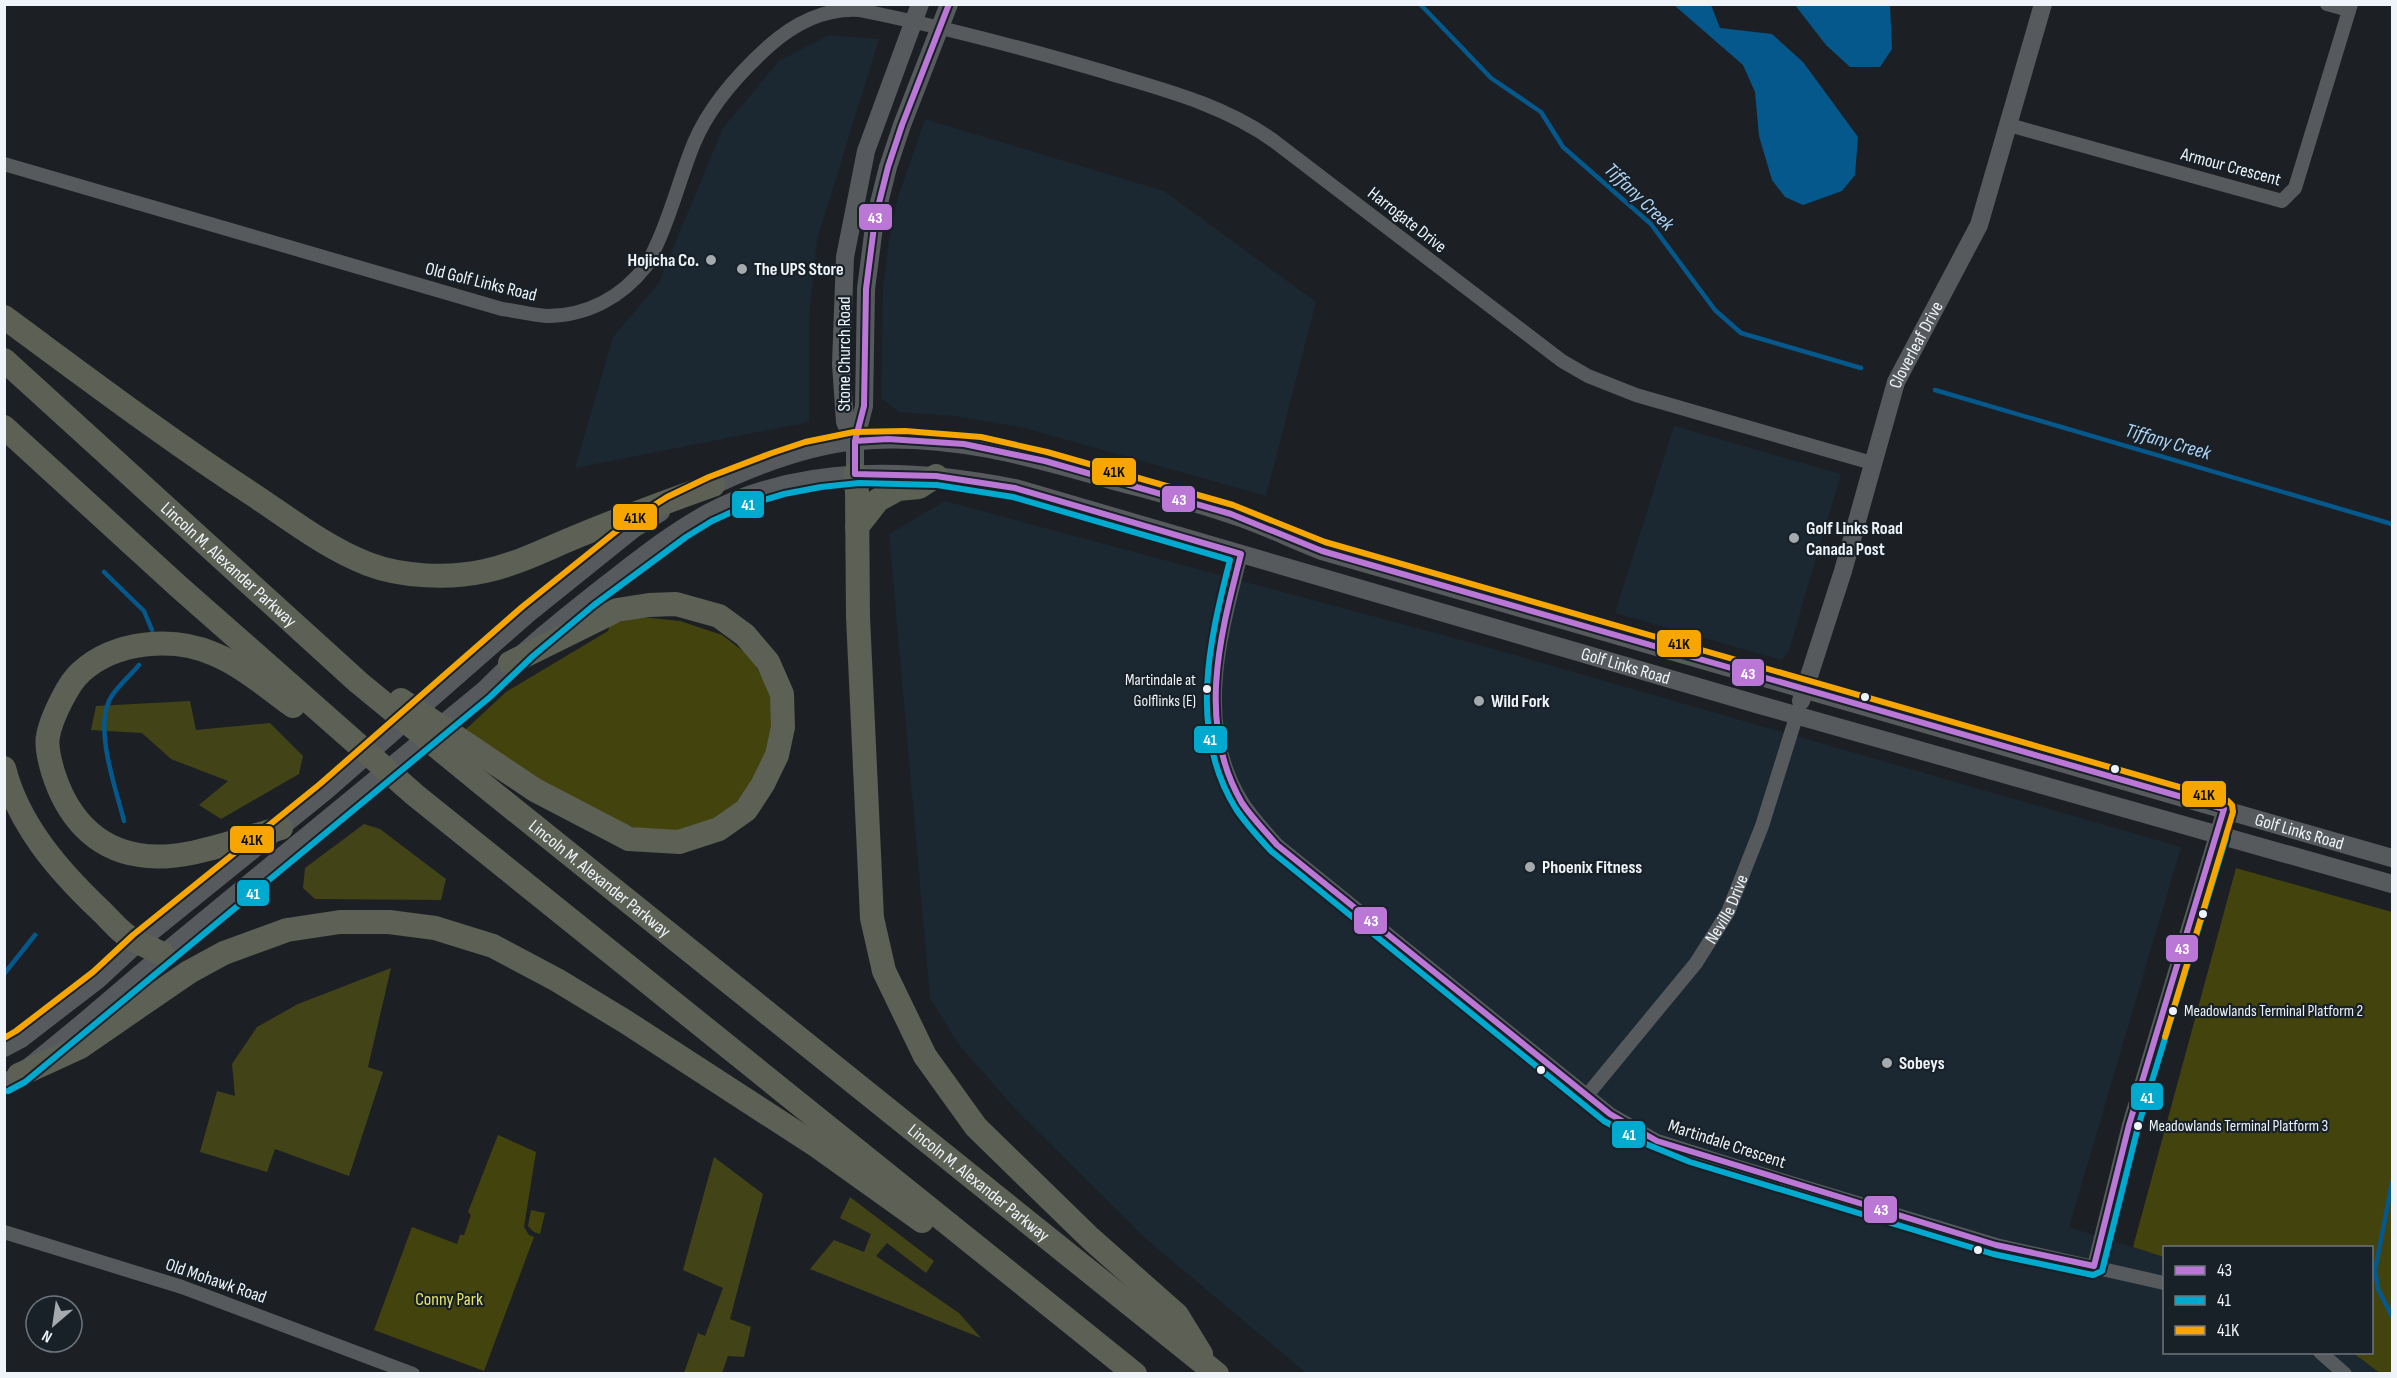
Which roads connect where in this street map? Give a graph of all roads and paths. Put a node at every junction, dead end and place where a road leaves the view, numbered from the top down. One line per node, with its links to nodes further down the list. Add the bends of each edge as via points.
1 (920, 4): 6 (main road, Stone Church Road)
2 (949, 4): 7 (main road, Stone Church Road)
3 (2043, 4): 8 (main road, Cloverleaf Drive)
4 (2327, 4): 5 (street, Armour Crescent)
5 (2350, 7): 8 (street, Armour Crescent, via 2295,188 2282,201)
6 (913, 22): 7 (street, Harrogate Drive); 9 (street, Old Golf Links Road, via 859,10 832,10 804,20 775,41 742,70 717,102 695,141 666,226 647,265 610,300 582,312 548,316 502,309); 13 (main road, Stone Church Road, via 866,151 845,257 841,364 845,422)
7 (939, 28): 13 (main road, Stone Church Road, via 888,167 875,219 864,306 864,406); 14 (street, Harrogate Drive, via 1221,109 1257,128 1583,374 1626,392)
8 (2009, 125): 14 (main road, Cloverleaf Drive, via 1979,225 1896,382)
9 (4, 165)
10 (4, 317): 17 (highway, via 195,457 312,534 369,564 408,573 483,572 529,559 627,516)
11 (4, 360): 21 (highway, Lincoln M. Alexander Parkway)
12 (4, 427): 25 (highway)
13 (855, 441): 15 (main road); 17 (main road, Golf Links Road, via 785,457); 22 (main road, Golf Links Road, via 964,444 1045,461 1231,514 1322,552)
14 (1872, 463): 22 (main road, Cloverleaf Drive)
15 (855, 474): 16 (main road, Golf Links Road); 18 (highway); 20 (main road, Golf Links Road, via 816,478 757,492 709,512 666,538)
16 (936, 476): 18 (highway, via 919,486 898,489 878,501); 19 (main road, Golf Links Road, via 1014,488)
17 (713, 485): 27 (main road, Golf Links Road, via 635,528 528,614)
18 (857, 527): 41 (highway, via 872,918 884,971 925,1056 976,1127 1090,1238 1177,1315)
19 (1241, 554): 23 (main road, Golf Links Road); 35 (street, Martindale Crescent, via 1224,622 1214,690 1214,721 1220,750 1243,804 1277,844)
20 (510, 663): 21 (highway, via 617,610 676,604 719,616 745,635 768,662 782,694 783,728 777,755 746,810 719,829 679,842 629,838 535,790 398,698); 32 (main road, Golf Links Road, via 484,690)
21 (358, 682): 41 (highway, Lincoln M. Alexander Parkway)
22 (1805, 691): 23 (main road, Neville Drive); 26 (main road, Golf Links Road)
23 (1797, 714): 28 (main road, Golf Links Road); 35 (street, Neville Drive, via 1762,826 1728,912 1696,963)
24 (4, 768): 31 (highway, via 28,824 51,859 118,928)
25 (415, 795): 27 (highway, via 388,785 309,717 214,654 185,645 158,643 101,657 79,673 47,738 57,784 70,811 89,833 109,846 139,856 169,856); 37 (highway)
26 (2224, 810): 28 (street); 29 (main road, Golf Links Road)
27 (281, 828): 31 (main road, Golf Links Road)
28 (2217, 835): 30 (main road, Golf Links Road); 38 (street, via 2129,1125)
29 (2392, 858)
30 (2392, 884)
31 (139, 942): 32 (highway); 33 (main road, Golf Links Road, via 99,979)
32 (163, 954): 34 (main road, Golf Links Road)
33 (4, 1048)
34 (12, 1079): 37 (highway, via 80,1047 189,972 224,953 287,930 340,922 389,922 435,928 493,946 557,980 728,1086 950,1242)
35 (1588, 1094): 38 (street, Martindale Crescent, via 1610,1114 1657,1141 1996,1245)
36 (4, 1232): 42 (street, Old Mohawk Road, via 182,1287)
37 (990, 1257): 43 (highway)
38 (2094, 1266): 39 (street, Martindale Crescent)
39 (2163, 1282)
40 (2321, 1354): 44 (street)
41 (1213, 1370)
42 (413, 1374)
43 (1135, 1374)
44 (2344, 1374)

